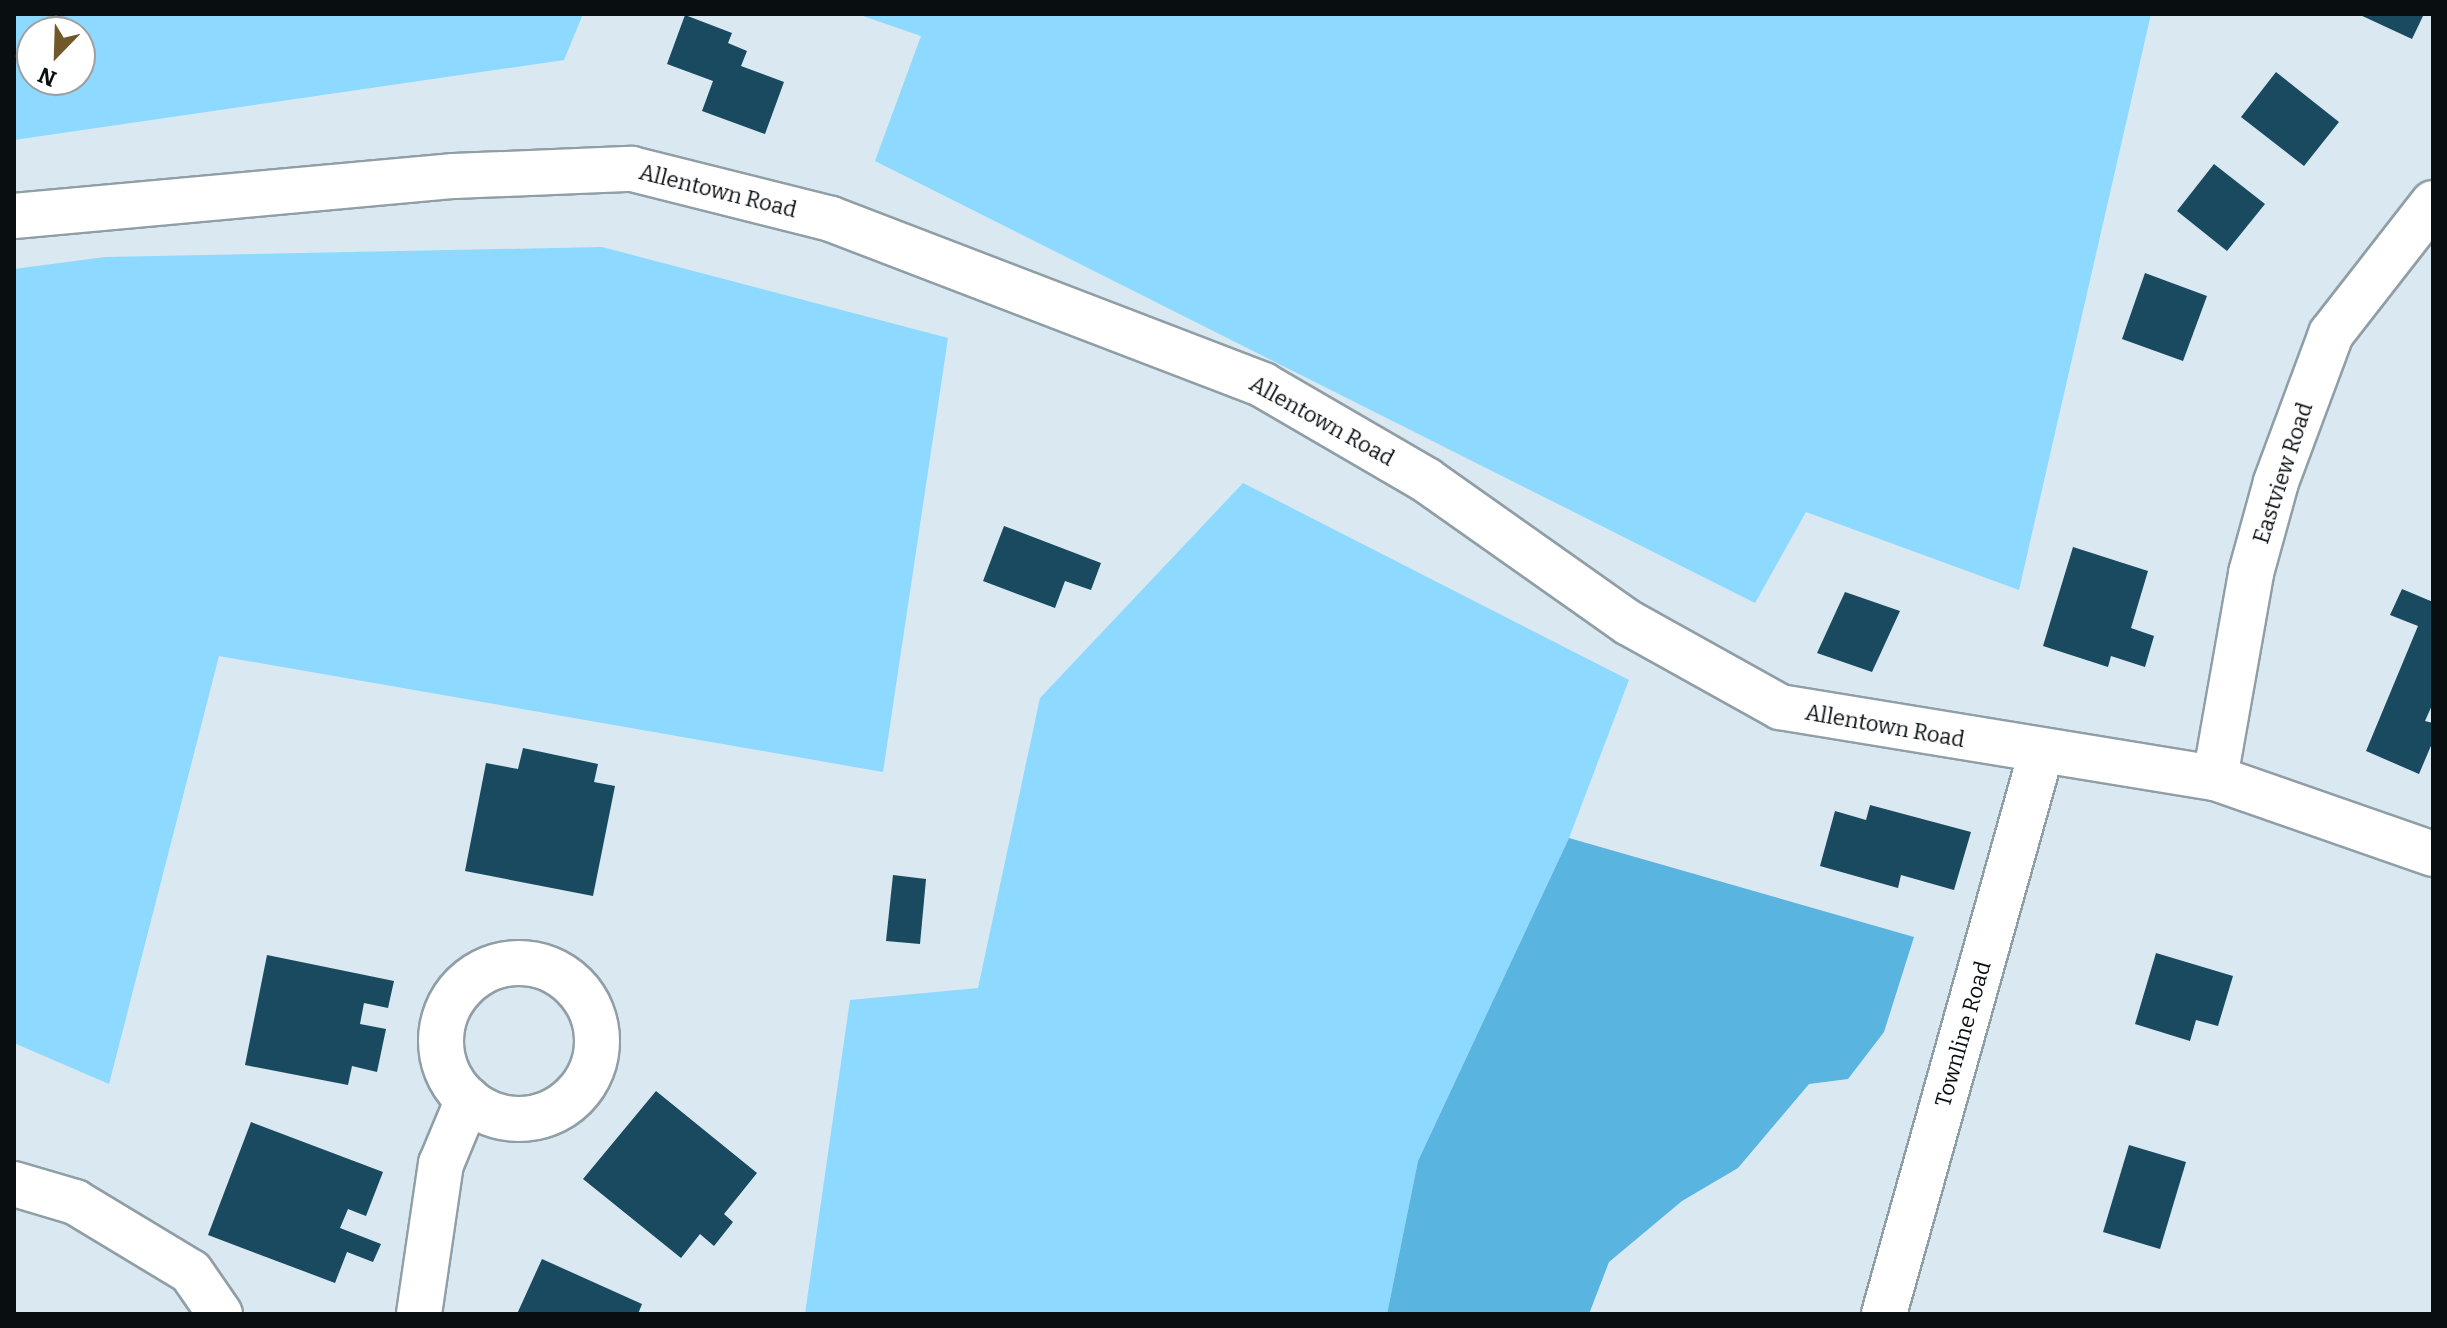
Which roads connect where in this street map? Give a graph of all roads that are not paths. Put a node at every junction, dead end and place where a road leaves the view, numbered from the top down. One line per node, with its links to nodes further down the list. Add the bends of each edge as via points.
1 (2433, 203): 4 (street, Eastview Road, via 2331,334 2251,573)
2 (14, 216): 3 (street, Allentown Road, via 454,176 632,169 831,219 1263,385 1426,480 1629,623 1780,707)
3 (2041, 753): 4 (street, Allentown Road); 10 (street, Townline Road)
4 (2215, 778): 5 (street, Allentown Road)
5 (2433, 854)
6 (468, 1099): 9 (street, via 441,1164)
7 (14, 1184): 8 (street, via 75,1202 191,1272)
8 (220, 1314)
9 (419, 1314)
10 (1884, 1314)

